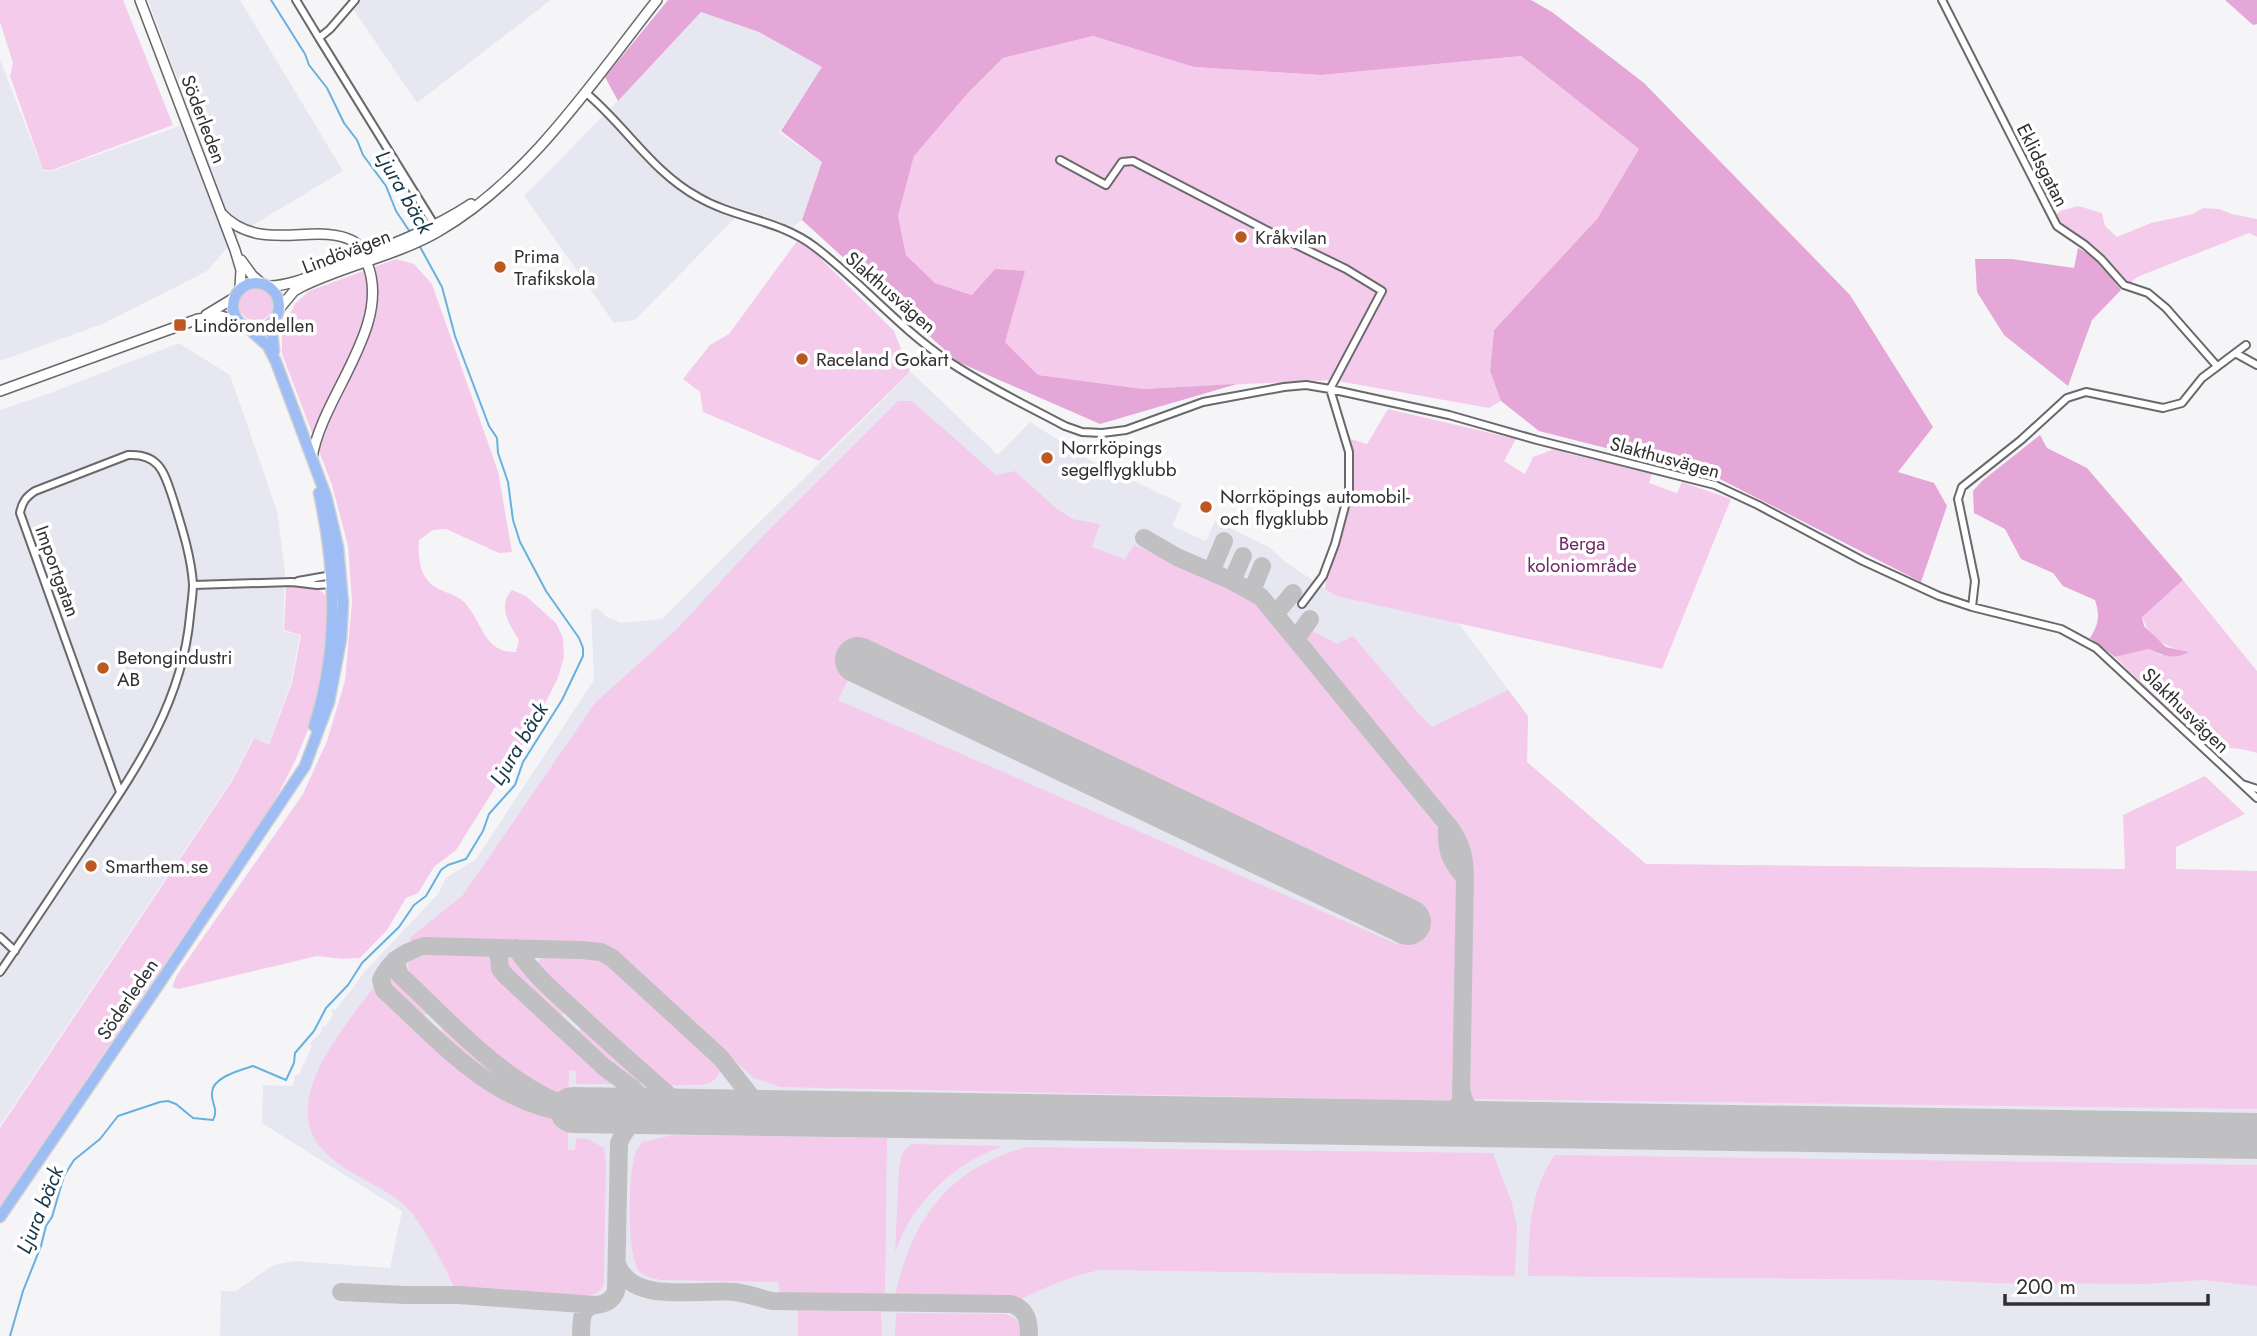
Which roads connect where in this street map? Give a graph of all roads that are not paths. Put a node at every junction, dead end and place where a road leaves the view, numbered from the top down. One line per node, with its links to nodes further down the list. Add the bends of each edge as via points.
1 (140, 0): 10 (main road, Söderleden)
2 (296, 0): 6 (street)
3 (355, 0): 6 (street)
4 (657, 0): 7 (main road, Lindövägen)
5 (1942, 0): 25 (street, Eklidsgatan, via 2057,226 2093,252 2124,285 2148,293 2166,308)
6 (319, 38): 11 (street)
7 (585, 92): 9 (main road, Lindövägen, via 546,140); 26 (street, Slakthusvägen, via 679,186 718,207 797,234 948,361 1065,426 1082,432 1126,430 1203,402 1284,387)
8 (1060, 160): 26 (street, via 1106,185 1122,162 1133,161 1382,291)
9 (499, 185): 11 (main road, Lindövägen); 12 (main road, Lindövägen, via 480,204)
10 (221, 213): 13 (main road, Söderleden); 14 (main road, via 240,228 259,233 351,240)
11 (433, 225): 12 (main road, Lindövägen)
12 (415, 239): 14 (main road, Lindövägen)
13 (235, 250): 15 (main road, Söderleden, via 247,270); 16 (main road, Söderleden, via 241,270)
14 (365, 258): 15 (main road, Lindövägen, via 288,284); 17 (main road, Lindövägen, via 294,291); 29 (main road, via 373,282 371,308)
15 (265, 284): 16 (main road, via 250,283); 17 (main road, via 278,296)
16 (237, 293): 18 (main road); 19 (main road, via 234,314)
17 (278, 313): 20 (main road, via 264,328); 23 (main road, Söderleden, via 272,339)
18 (198, 319): 19 (main road, via 221,316); 27 (main road)
19 (238, 321): 20 (main road)
20 (248, 328): 23 (main road, Söderleden, via 268,346)
21 (2246, 345): 22 (street)
22 (2237, 354): 24 (street); 25 (street)
23 (276, 362): 28 (main road, Söderleden)
24 (2257, 365)
25 (2217, 366): 33 (street, via 2182,403 2163,408 2086,393 2067,398 1962,487 1958,499 1975,581)
26 (1330, 389): 32 (street, via 1349,452 1349,491 1323,576); 33 (street, Slakthusvägen, via 1449,415 1715,485 1863,561)
27 (0, 391)
28 (306, 443): 29 (main road, Söderleden); 30 (main road, Söderleden)
29 (312, 458): 30 (main road, Söderleden, via 333,522)
30 (335, 580): 31 (street); 41 (main road, Söderleden, via 341,639 330,702 305,766)
31 (193, 584): 36 (street, Importgatan, via 188,636 168,707); 36 (street, Importgatan, via 188,548 166,478 151,458 128,455 35,491 22,505 22,520)
32 (1303, 604)
33 (1972, 607): 34 (street, Slakthusvägen, via 2061,629 2096,648)
34 (2242, 784): 35 (street); 37 (street, Slakthusvägen)
35 (2257, 789)
36 (120, 792): 39 (street, Importgatan)
37 (2257, 798)
38 (0, 937): 39 (street)
39 (15, 951): 40 (street, Importgatan)
40 (0, 972)
41 (0, 1217)

